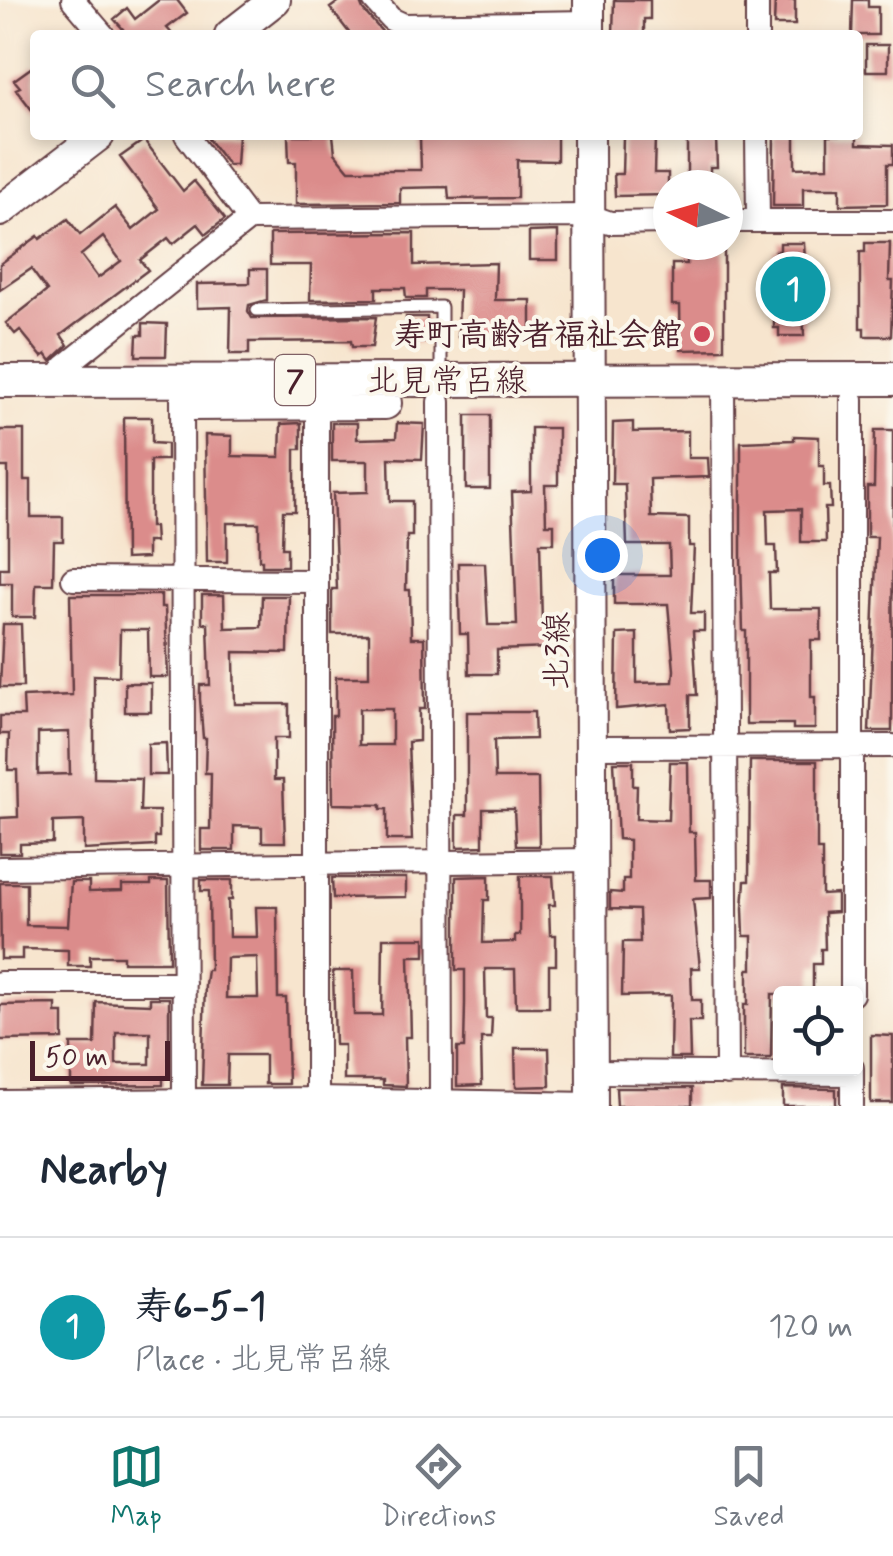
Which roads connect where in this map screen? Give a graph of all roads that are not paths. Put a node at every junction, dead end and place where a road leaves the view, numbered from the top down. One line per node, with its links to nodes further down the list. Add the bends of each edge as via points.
1 (72, 0): 6 (street)
2 (275, 0): 7 (street)
3 (374, 0): 5 (street, via 404,25)
4 (757, 0): 8 (street)
5 (589, 19)
6 (99, 30)
7 (236, 30)
8 (757, 30)
9 (92, 140): 13 (street)
10 (190, 140): 15 (street)
11 (590, 140): 14 (street, 北3線)
12 (757, 140): 17 (street)
13 (0, 210)
14 (590, 216): 15 (street); 19 (street); 24 (street, 北3線)
15 (249, 219): 23 (street, via 64,367)
16 (743, 221): 17 (street)
17 (758, 221): 18 (street)
18 (893, 221)
19 (653, 222)
20 (257, 310): 26 (lane, via 441,306)
21 (893, 379): 25 (main road, 北見常呂線 / 7)
22 (0, 381): 23 (main road, 北見常呂線 / 7)
23 (62, 382): 28 (main road, 北見常呂線 / 7)
24 (590, 389): 25 (main road, 北見常呂線 / 7); 26 (main road, 北見常呂線 / 7); 37 (street, 北3線)
25 (722, 389): 29 (main road, 北見常呂線 / 7); 38 (street)
26 (440, 391): 27 (main road, 北見常呂線 / 7); 39 (street)
27 (316, 392): 28 (main road, 北見常呂線 / 7); 34 (street)
28 (182, 393): 31 (main road, 北見常呂線 / 7); 33 (street)
29 (852, 400): 30 (main road, 北見常呂線 / 7); 35 (street)
30 (893, 400)
31 (0, 403)
32 (73, 579): 33 (street)
33 (185, 580): 34 (street); 42 (street)
34 (316, 581): 41 (street)
35 (851, 746): 36 (street); 38 (street); 46 (street)
36 (893, 746)
37 (592, 747): 38 (street); 40 (street, 北3線)
38 (725, 747): 49 (street)
39 (442, 860): 40 (street); 41 (street); 53 (street)
40 (592, 860): 47 (street, 北3線)
41 (316, 864): 42 (street); 51 (street)
42 (185, 866): 43 (street); 45 (street)
43 (0, 868)
44 (0, 982): 45 (street)
45 (184, 983): 52 (street)
46 (852, 986)
47 (592, 1072): 49 (street); 55 (street, 北3線)
48 (773, 1073): 49 (street)
49 (727, 1074)
50 (852, 1076): 56 (street)
51 (317, 1099): 52 (street); 53 (street)
52 (184, 1100): 54 (street)
53 (441, 1101): 55 (street)
54 (0, 1102)
55 (592, 1105)
56 (852, 1106)

